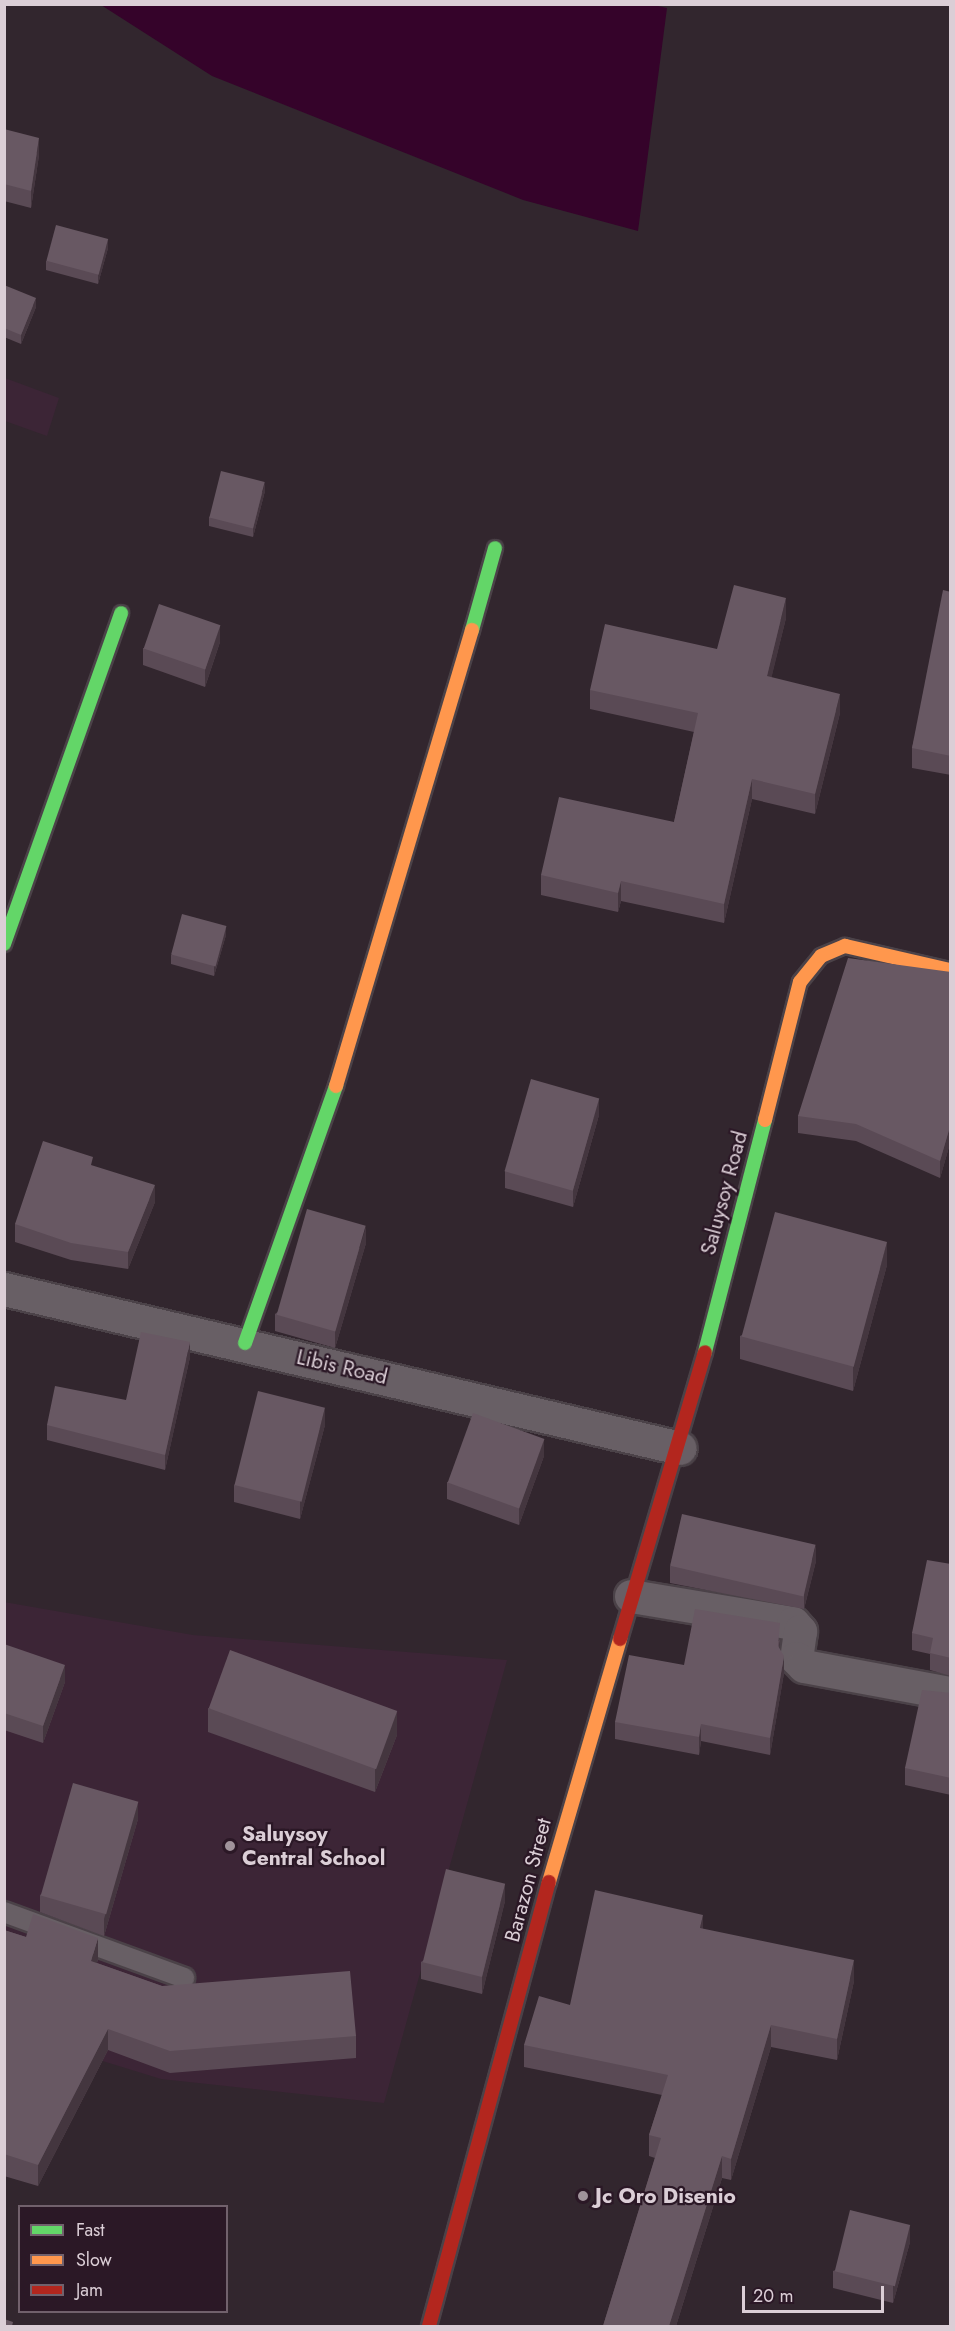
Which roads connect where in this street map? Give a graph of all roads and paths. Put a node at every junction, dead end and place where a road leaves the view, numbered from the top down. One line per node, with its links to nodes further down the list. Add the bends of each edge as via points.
1 (495, 548): 6 (street, via 362,1012)
2 (121, 613): 3 (street)
3 (4, 944)
4 (951, 970): 7 (street, Saluysoy Road, via 845,946 821,956 800,982)
5 (4, 1288): 6 (street, Libis Road)
6 (244, 1343): 7 (street, Libis Road)
7 (680, 1448): 8 (street, Barazon Street)
8 (631, 1596): 9 (street, via 793,1623 800,1631 796,1658 804,1666); 12 (street, Barazon Street)
9 (951, 1693)
10 (4, 1912): 11 (lane)
11 (184, 1978)
12 (429, 2326)

